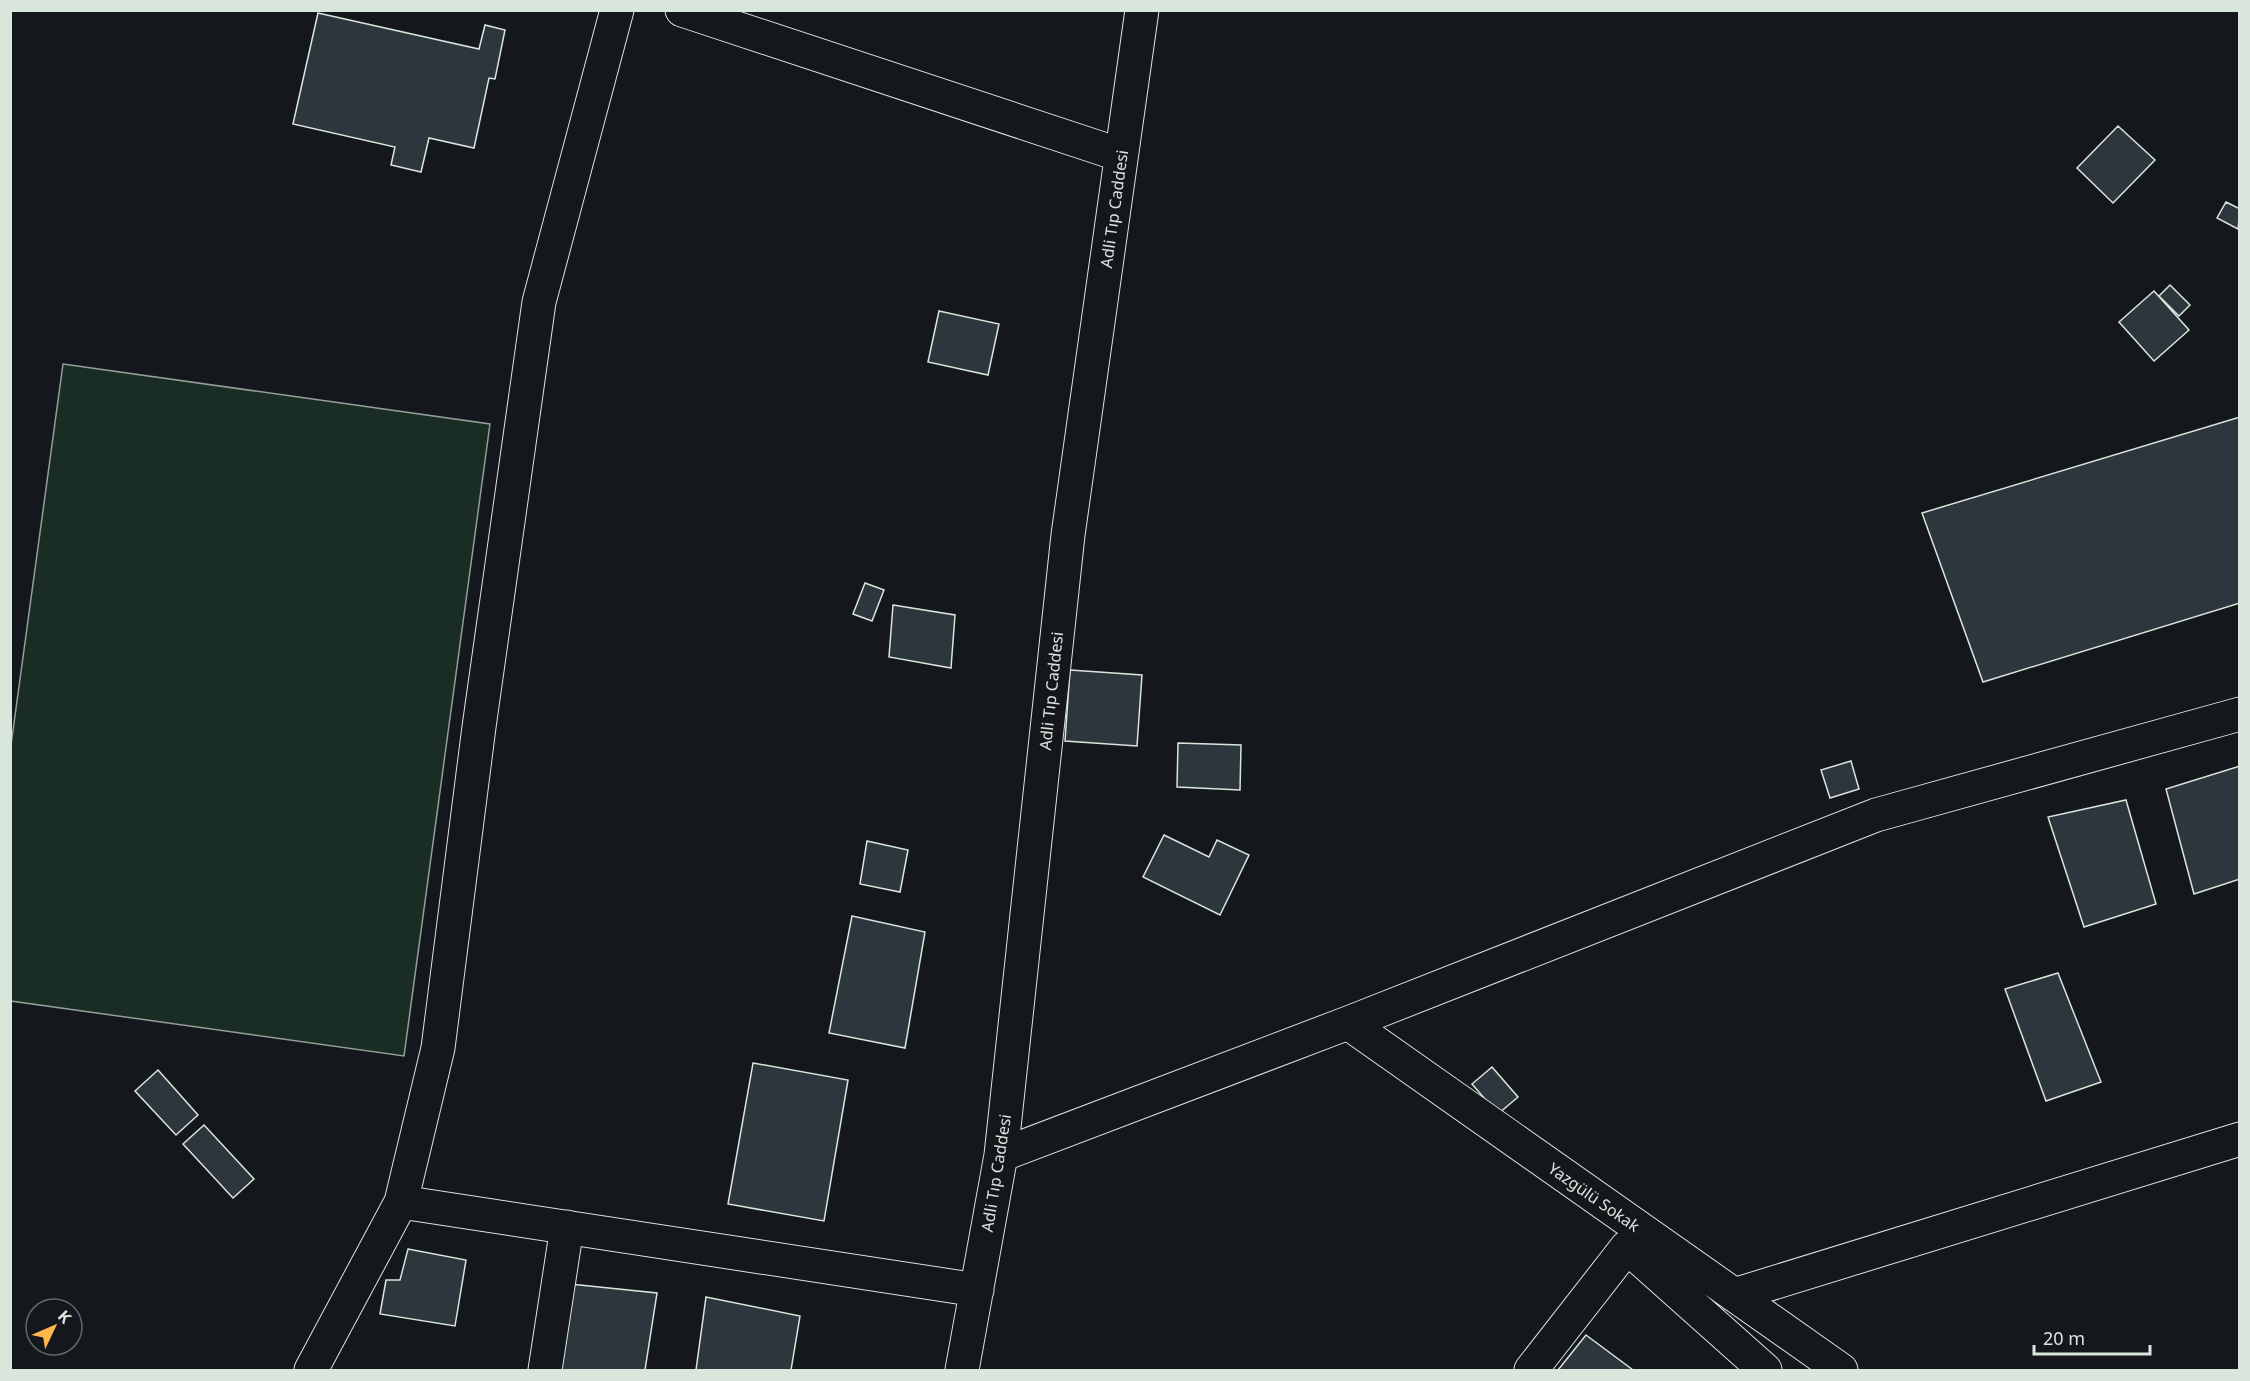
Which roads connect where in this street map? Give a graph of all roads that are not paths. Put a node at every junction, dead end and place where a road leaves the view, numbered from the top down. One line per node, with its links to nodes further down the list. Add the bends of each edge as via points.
1 (617, 10): 9 (street, via 539,302 438,1048)
2 (682, 10): 4 (street)
3 (1142, 10): 4 (street, Adli Tıp Caddesi)
4 (1121, 154): 8 (street, Adli Tıp Caddesi, via 1068,535)
5 (2240, 714): 6 (street, via 1876,815)
6 (1348, 1023): 8 (street); 12 (street, Yazgülü Sokak)
7 (2240, 1139): 12 (street)
8 (1001, 1155): 11 (street, Adli Tıp Caddesi)
9 (401, 1202): 10 (street); 13 (street)
10 (567, 1227): 11 (street); 14 (street)
11 (976, 1290): 15 (street, Adli Tıp Caddesi)
12 (1734, 1295): 18 (street, Yazgülü Sokak)
13 (311, 1371)
14 (545, 1371)
15 (962, 1371)
16 (1531, 1371): 17 (street, via 1627,1247)
17 (1765, 1371)
18 (1841, 1371)

